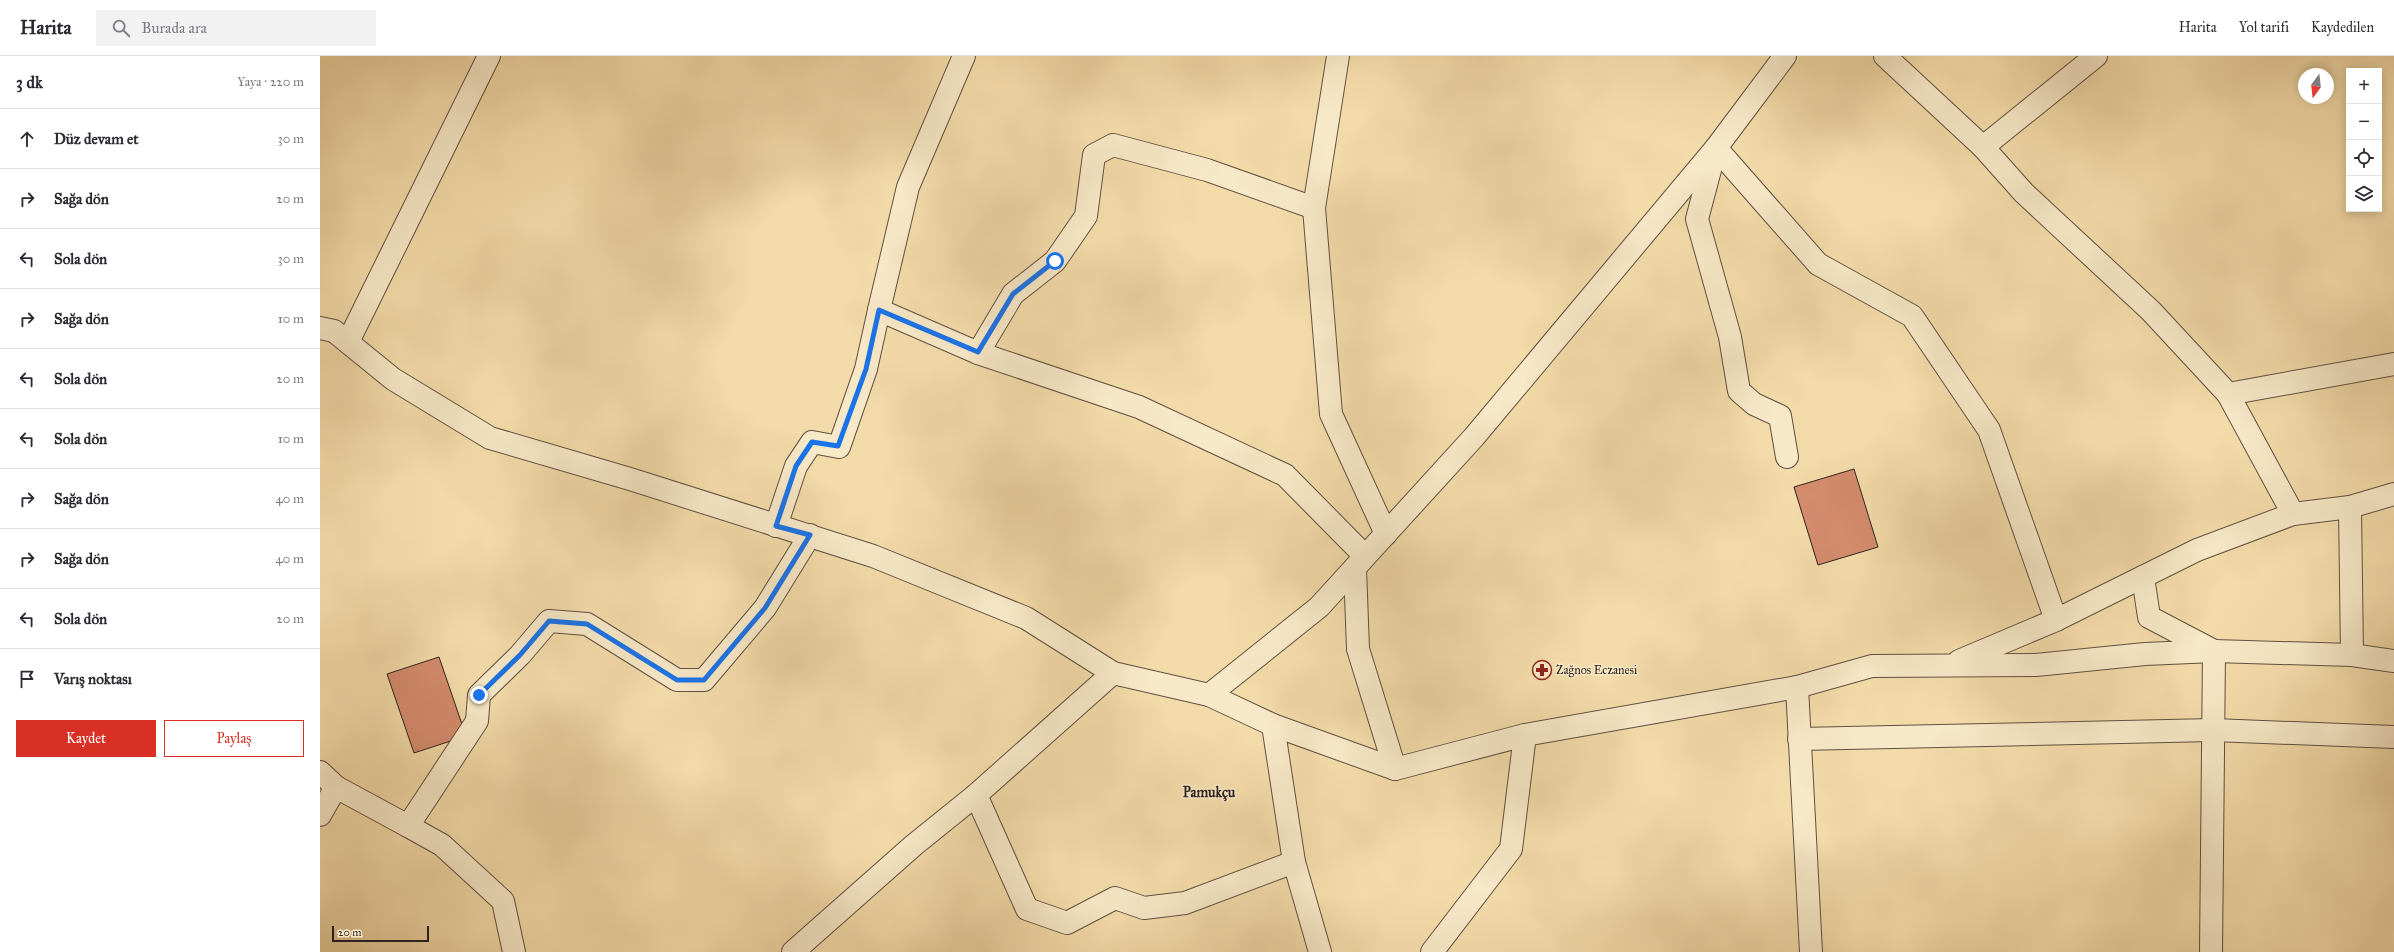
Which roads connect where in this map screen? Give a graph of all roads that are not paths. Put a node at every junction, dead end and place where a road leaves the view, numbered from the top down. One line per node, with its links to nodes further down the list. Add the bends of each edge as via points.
1 (489, 56): 12 (street)
2 (964, 56): 10 (street, via 908,187)
3 (1338, 56): 9 (street)
4 (1785, 56): 7 (street)
5 (1885, 56): 8 (street)
6 (2096, 56): 8 (street)
7 (1716, 148): 16 (street, via 1697,219 1730,337 1739,391 1754,404 1780,416); 21 (street, via 1474,437); 25 (street, via 1818,264 1912,316 1989,430)
8 (1983, 148): 15 (street, via 2024,193 2150,311)
9 (1314, 208): 13 (street, via 1207,170 1113,145 1094,155 1086,216 1055,261 1013,294); 21 (street, via 1331,414)
10 (879, 310): 13 (street); 20 (street, via 866,369 838,446 812,442 796,466)
11 (320, 328): 12 (street, via 334,331)
12 (348, 342): 20 (street, via 393,378 490,438)
13 (978, 352): 23 (street, via 1140,407 1285,475)
14 (2394, 364): 15 (street)
15 (2228, 394): 19 (street)
16 (1787, 456)
17 (2394, 494): 18 (street)
18 (2350, 506): 19 (street); 27 (street)
19 (2293, 514): 24 (street, via 2197,550)
20 (776, 526): 22 (street)
21 (1386, 534): 23 (street)
22 (810, 535): 30 (street, via 873,556 1026,618); 43 (street, via 765,608 704,680 677,680 587,624 549,621 520,655 479,695 477,721)
23 (1360, 562): 32 (street, via 1319,606); 38 (street, via 1358,649)
24 (2143, 577): 25 (street); 26 (street, via 2149,617)
25 (2056, 620): 29 (street)
26 (2214, 651): 27 (street); 29 (street, via 2145,654 2036,665); 34 (street)
27 (2352, 655): 28 (street)
28 (2394, 661)
29 (1950, 665): 31 (street, via 1872,666)
30 (1113, 673): 32 (street); 41 (street)
31 (1797, 686): 35 (street); 37 (street)
32 (1209, 695): 33 (street)
33 (1273, 725): 38 (street); 44 (street)
34 (2213, 730): 36 (street); 37 (street); 50 (street)
35 (1525, 735): 38 (street); 48 (street, via 1511,849)
36 (2394, 737)
37 (1799, 739): 49 (street)
38 (1395, 769)
39 (320, 772): 40 (street)
40 (336, 787): 42 (street); 43 (street)
41 (976, 795): 44 (street, via 1027,909 1066,923 1115,898 1144,908 1185,903); 46 (street, via 914,845)
42 (320, 815)
43 (408, 826): 45 (street, via 442,845 503,901)
44 (1294, 862): 47 (street)
45 (514, 952)
46 (793, 952)
47 (1320, 952)
48 (1432, 952)
49 (1811, 952)
50 (2211, 952)

